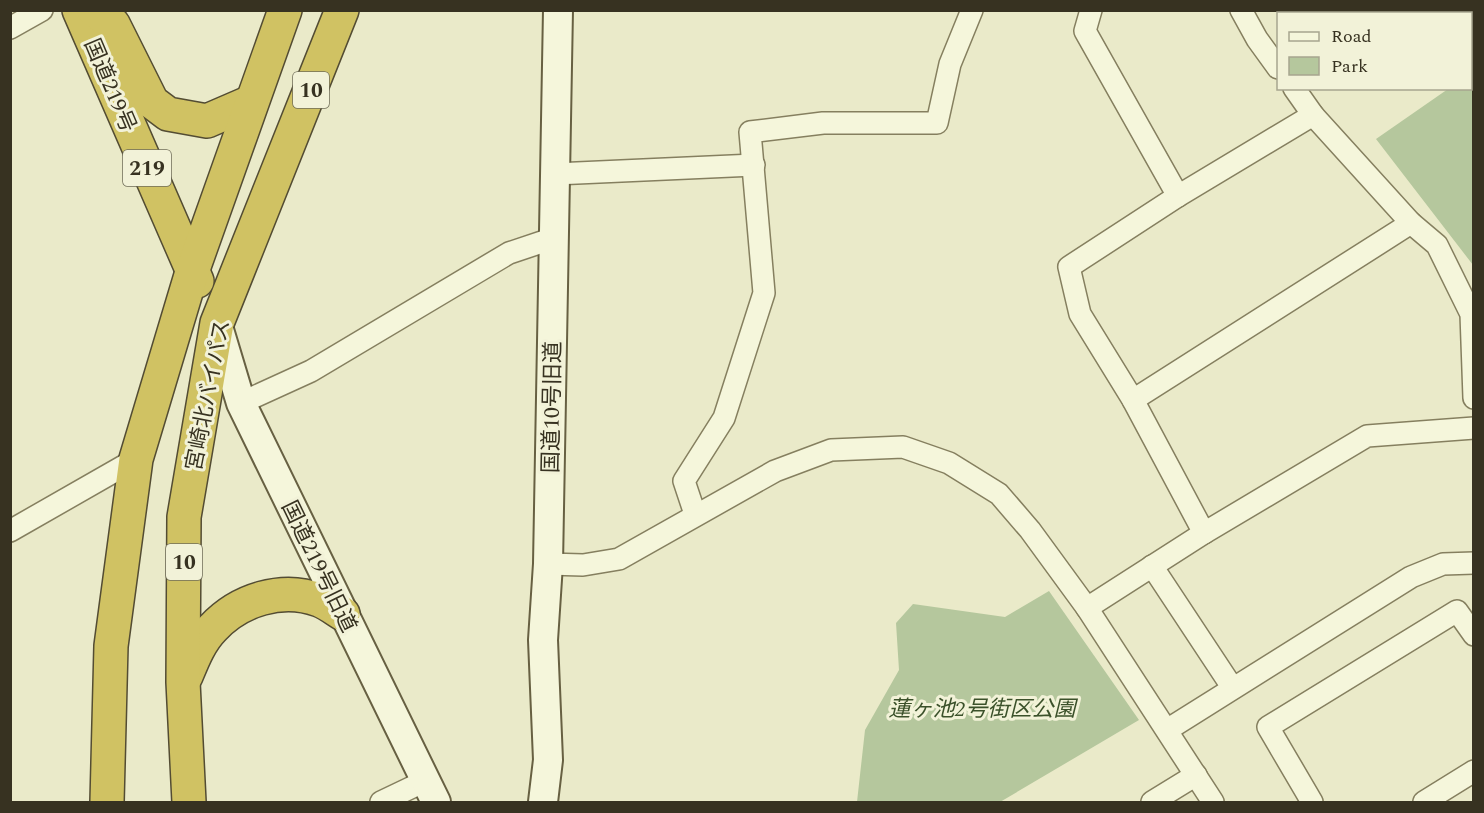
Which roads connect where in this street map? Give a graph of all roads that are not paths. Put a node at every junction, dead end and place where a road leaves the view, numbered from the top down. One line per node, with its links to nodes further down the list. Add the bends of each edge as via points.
1 (42, 10): 10 (street)
2 (78, 10): 21 (highway, 国道219号 / 219)
3 (94, 10): 13 (highway, via 113,24 152,102 168,114 207,121)
4 (285, 10): 13 (highway, 宮崎北バイパス / 10)
5 (342, 10): 16 (highway, 宮崎北バイパス / 10)
6 (558, 10): 17 (street, 国道10号旧道)
7 (972, 10): 15 (street, via 950,64 937,123 823,123 750,132)
8 (1091, 10): 18 (street, via 1085,31)
9 (1241, 10): 11 (street)
10 (10, 28)
11 (1277, 67)
12 (1294, 90): 14 (street)
13 (251, 102): 21 (highway, 宮崎北バイパス / 10)
14 (1313, 115): 18 (street); 19 (street)
15 (754, 165): 17 (street); 29 (street, via 764,293 724,418 684,482)
16 (280, 170): 21 (highway, via 251,199 231,229); 22 (highway, 宮崎北バイパス / 10)
17 (555, 174): 20 (street, 国道10号旧道)
18 (1178, 196): 24 (street, via 1069,267 1080,314)
19 (1411, 223): 23 (street, via 1437,245 1471,314); 24 (street)
20 (554, 238): 25 (street, via 509,253 311,371); 33 (street, 国道10号旧道)
21 (192, 272): 22 (highway, 国道219号 / 219); 26 (highway, 宮崎北バイパス / 10)
22 (217, 324): 25 (street, 国道219号旧道); 26 (highway, via 173,371); 38 (highway, 宮崎北バイパス / 10, via 184,517)
23 (1473, 398)
24 (1133, 400): 31 (street)
25 (241, 403): 36 (street, 国道219号旧道)
26 (152, 407): 28 (highway, 宮崎北バイパス / 10)
27 (1473, 428): 31 (street, via 1367,436)
28 (136, 459): 30 (street); 44 (highway, 宮崎北バイパス / 10, via 111,646)
29 (695, 514): 33 (street, via 619,559 583,565); 35 (street, via 775,471 831,450 903,447 949,463 999,494)
30 (10, 531)
31 (1204, 533): 34 (street)
32 (1473, 563): 39 (street, via 1443,564 1411,577)
33 (548, 564): 47 (street, 国道10号旧道, via 543,640 548,760)
34 (1152, 566): 35 (street); 39 (street)
35 (1088, 608): 40 (street)
36 (343, 614): 38 (highway, via 318,600 289,595 261,598 234,609 211,628); 43 (street, 国道219号旧道)
37 (1473, 635): 50 (street, via 1457,611 1268,727)
38 (183, 682): 45 (highway, 宮崎北バイパス / 10)
39 (1233, 687): 40 (street)
40 (1167, 730): 42 (street)
41 (1473, 771): 51 (street)
42 (1196, 775): 48 (street); 49 (street)
43 (430, 792): 46 (street)
44 (106, 802)
45 (189, 802)
46 (381, 802)
47 (543, 802)
48 (1152, 802)
49 (1213, 802)
50 (1312, 802)
51 (1424, 802)

